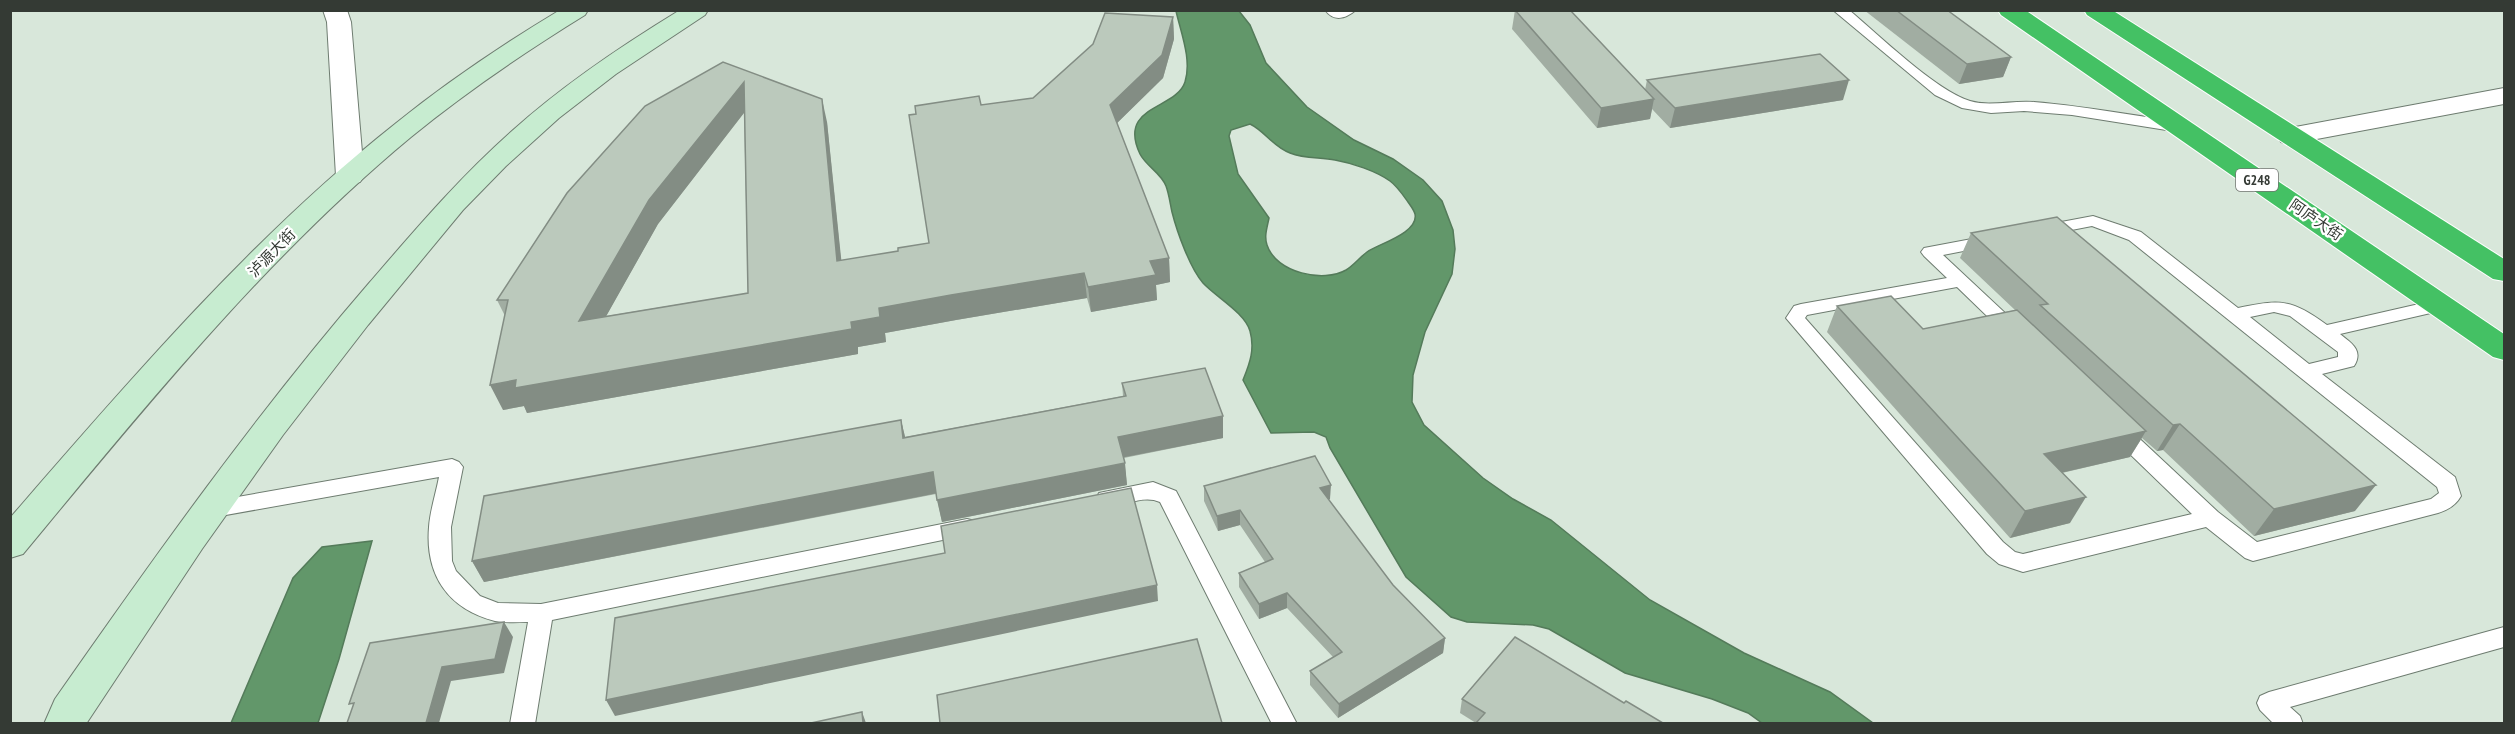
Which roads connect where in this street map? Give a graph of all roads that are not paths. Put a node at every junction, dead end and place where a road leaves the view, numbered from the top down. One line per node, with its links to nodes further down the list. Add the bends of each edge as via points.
1 (335, 10): 12 (street)
2 (577, 10): 12 (main road, 泸源大街, via 451,94)
3 (697, 10): 21 (main road, via 597,76 511,146 471,185 347,329)
4 (1332, 10): 5 (lane, via 1336,15)
5 (1349, 10)
6 (1840, 10): 10 (lane, via 1940,92 1967,105 2047,107)
7 (2009, 10): 10 (highway, 阿庐大街 / G248)
8 (2095, 10): 11 (highway)
9 (2505, 96): 11 (street)
10 (2179, 127): 15 (highway, 阿庐大街 / G248)
11 (2290, 136): 13 (highway)
12 (350, 176): 24 (main road, 泸源大街, via 152,381)
13 (2505, 272)
14 (1961, 281): 16 (lane, via 1930,252 2093,221 2135,236); 22 (lane); 22 (lane, via 1801,310 1795,318 2007,558 2023,563)
15 (2441, 305): 17 (lane); 18 (highway, 阿庐大街 / G248)
16 (2234, 315): 17 (lane, via 2274,306 2297,312); 19 (lane)
17 (2323, 332): 19 (lane, via 2348,350 2346,361)
18 (2505, 349)
19 (2305, 371): 22 (lane, via 2447,483 2450,496 2438,505 2253,552)
20 (1083, 504): 29 (lane, via 1153,490 1168,497)
21 (209, 510): 25 (lane, via 452,467 440,527 441,561 447,576 472,603 497,612); 27 (main road)
22 (2210, 518)
23 (988, 523): 25 (lane)
24 (10, 544)
25 (541, 613): 28 (lane)
26 (2505, 637): 30 (lane, via 2269,703)
27 (65, 723)
28 (522, 723)
29 (1285, 723)
30 (2290, 723)

